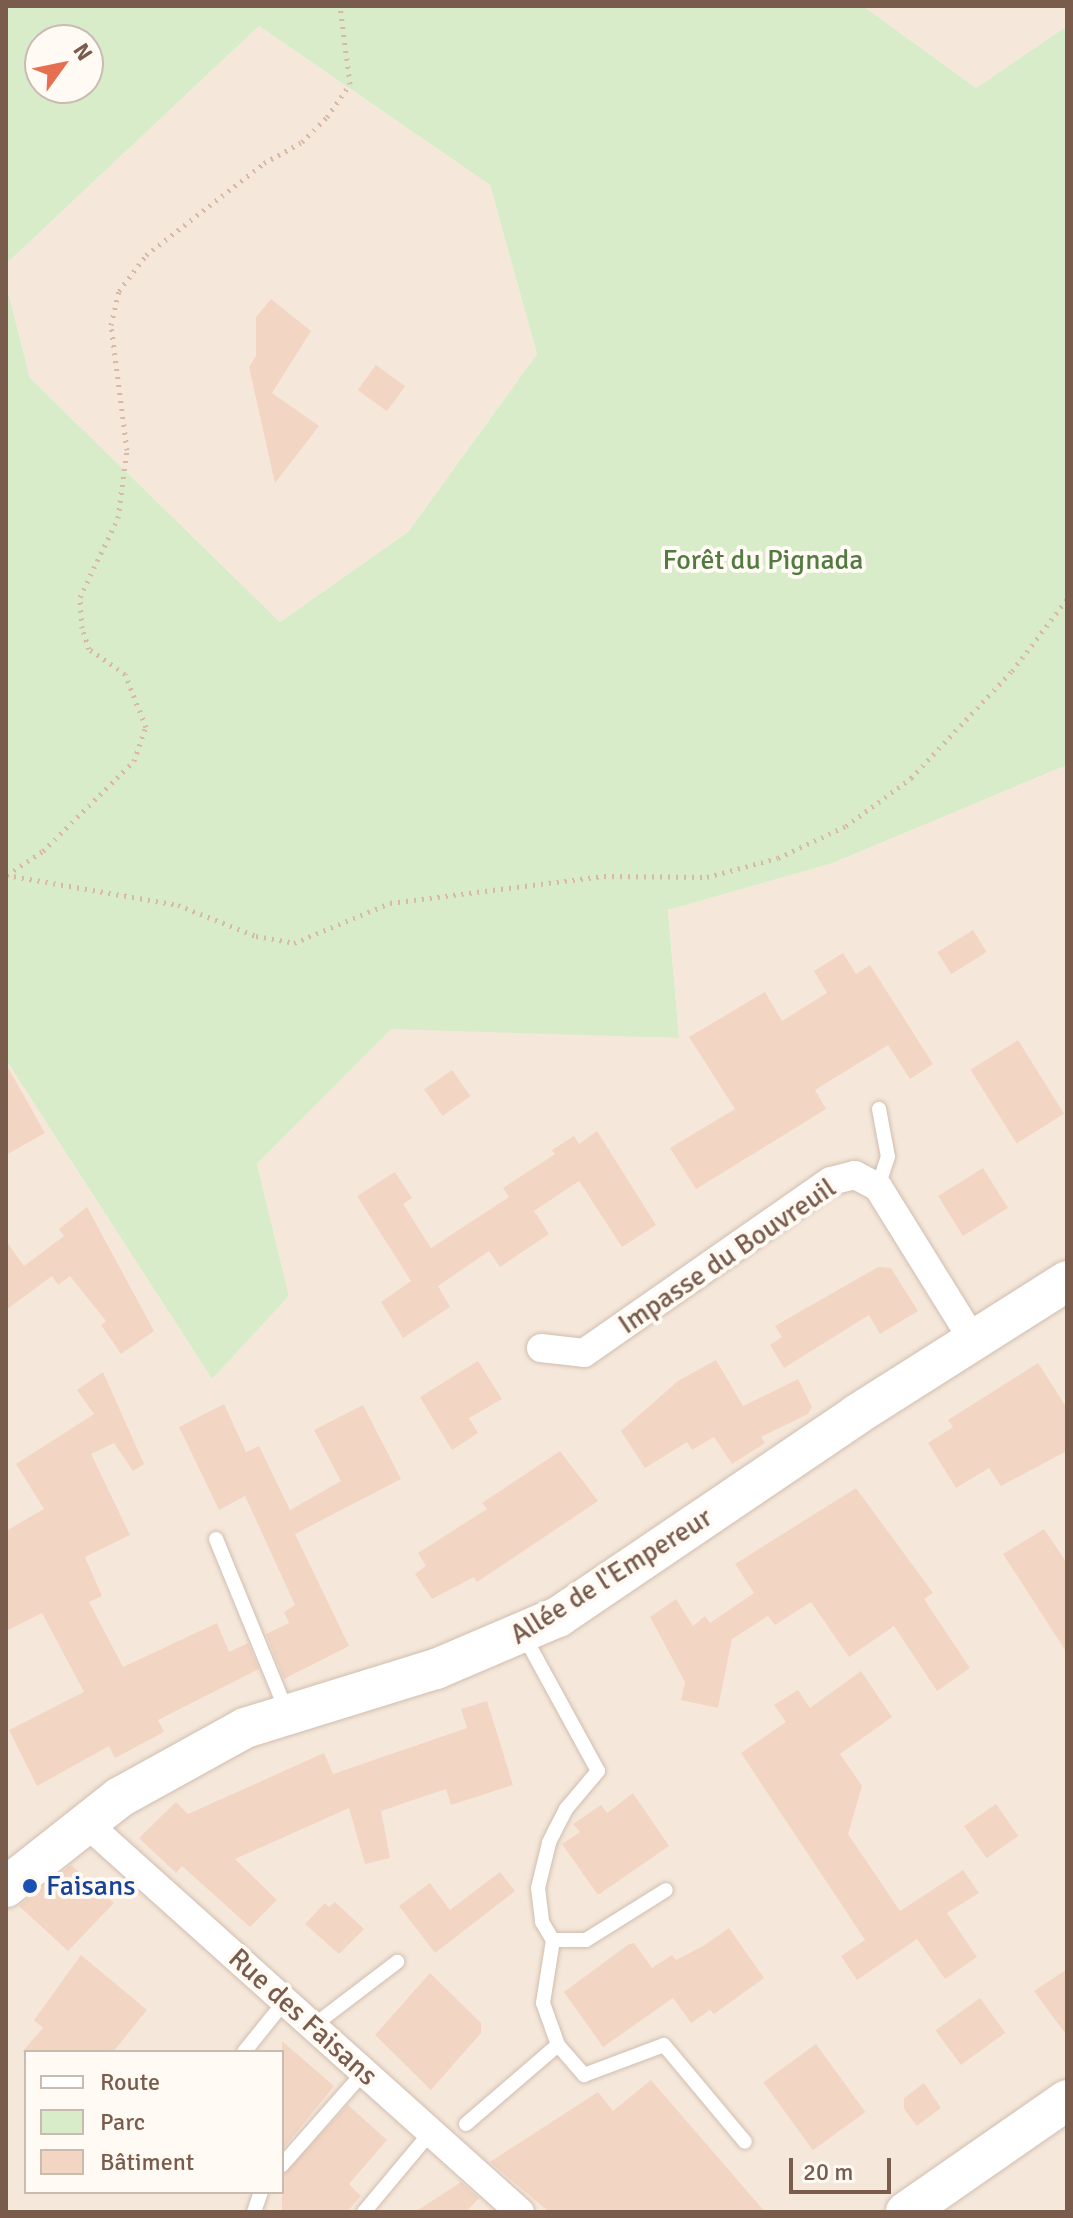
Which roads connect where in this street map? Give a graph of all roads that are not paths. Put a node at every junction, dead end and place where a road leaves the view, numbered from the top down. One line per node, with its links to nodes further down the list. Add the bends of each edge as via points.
1 (879, 1109): 2 (lane, via 888,1157)
2 (878, 1187): 4 (street, Impasse du Bouvreuil); 5 (street, Impasse du Bouvreuil, via 855,1175 831,1181 584,1353)
3 (1067, 1281): 4 (street, Allée de l'Empereur)
4 (973, 1340): 7 (street, Allée de l'Empereur, via 611,1583)
5 (541, 1348)
6 (216, 1539): 8 (lane)
7 (523, 1634): 8 (street, Allée de l'Empereur, via 436,1669); 12 (lane, via 598,1771 566,1809 549,1843 538,1888 542,1922)
8 (288, 1714): 9 (street, Allée de l'Empereur, via 245,1728 168,1768)
9 (85, 1822): 10 (street, Allée de l'Empereur); 14 (street, Rue des Faisans)
10 (6, 1887)
11 (666, 1890): 12 (lane, via 586,1940)
12 (553, 1940): 16 (lane, via 543,2003)
13 (397, 1962): 15 (lane)
14 (285, 2001): 15 (street, Rue des Faisans); 17 (lane)
15 (313, 2026): 18 (street, Rue des Faisans)
16 (558, 2045): 20 (lane); 22 (lane, via 584,2075 664,2045)
17 (246, 2050)
18 (364, 2072): 21 (street, Rue des Faisans); 23 (lane)
19 (1067, 2100): 26 (street)
20 (466, 2124)
21 (431, 2132): 24 (lane); 25 (street, Rue des Faisans)
22 (745, 2142)
23 (284, 2163)
24 (364, 2212)
25 (520, 2212)
26 (906, 2212)

